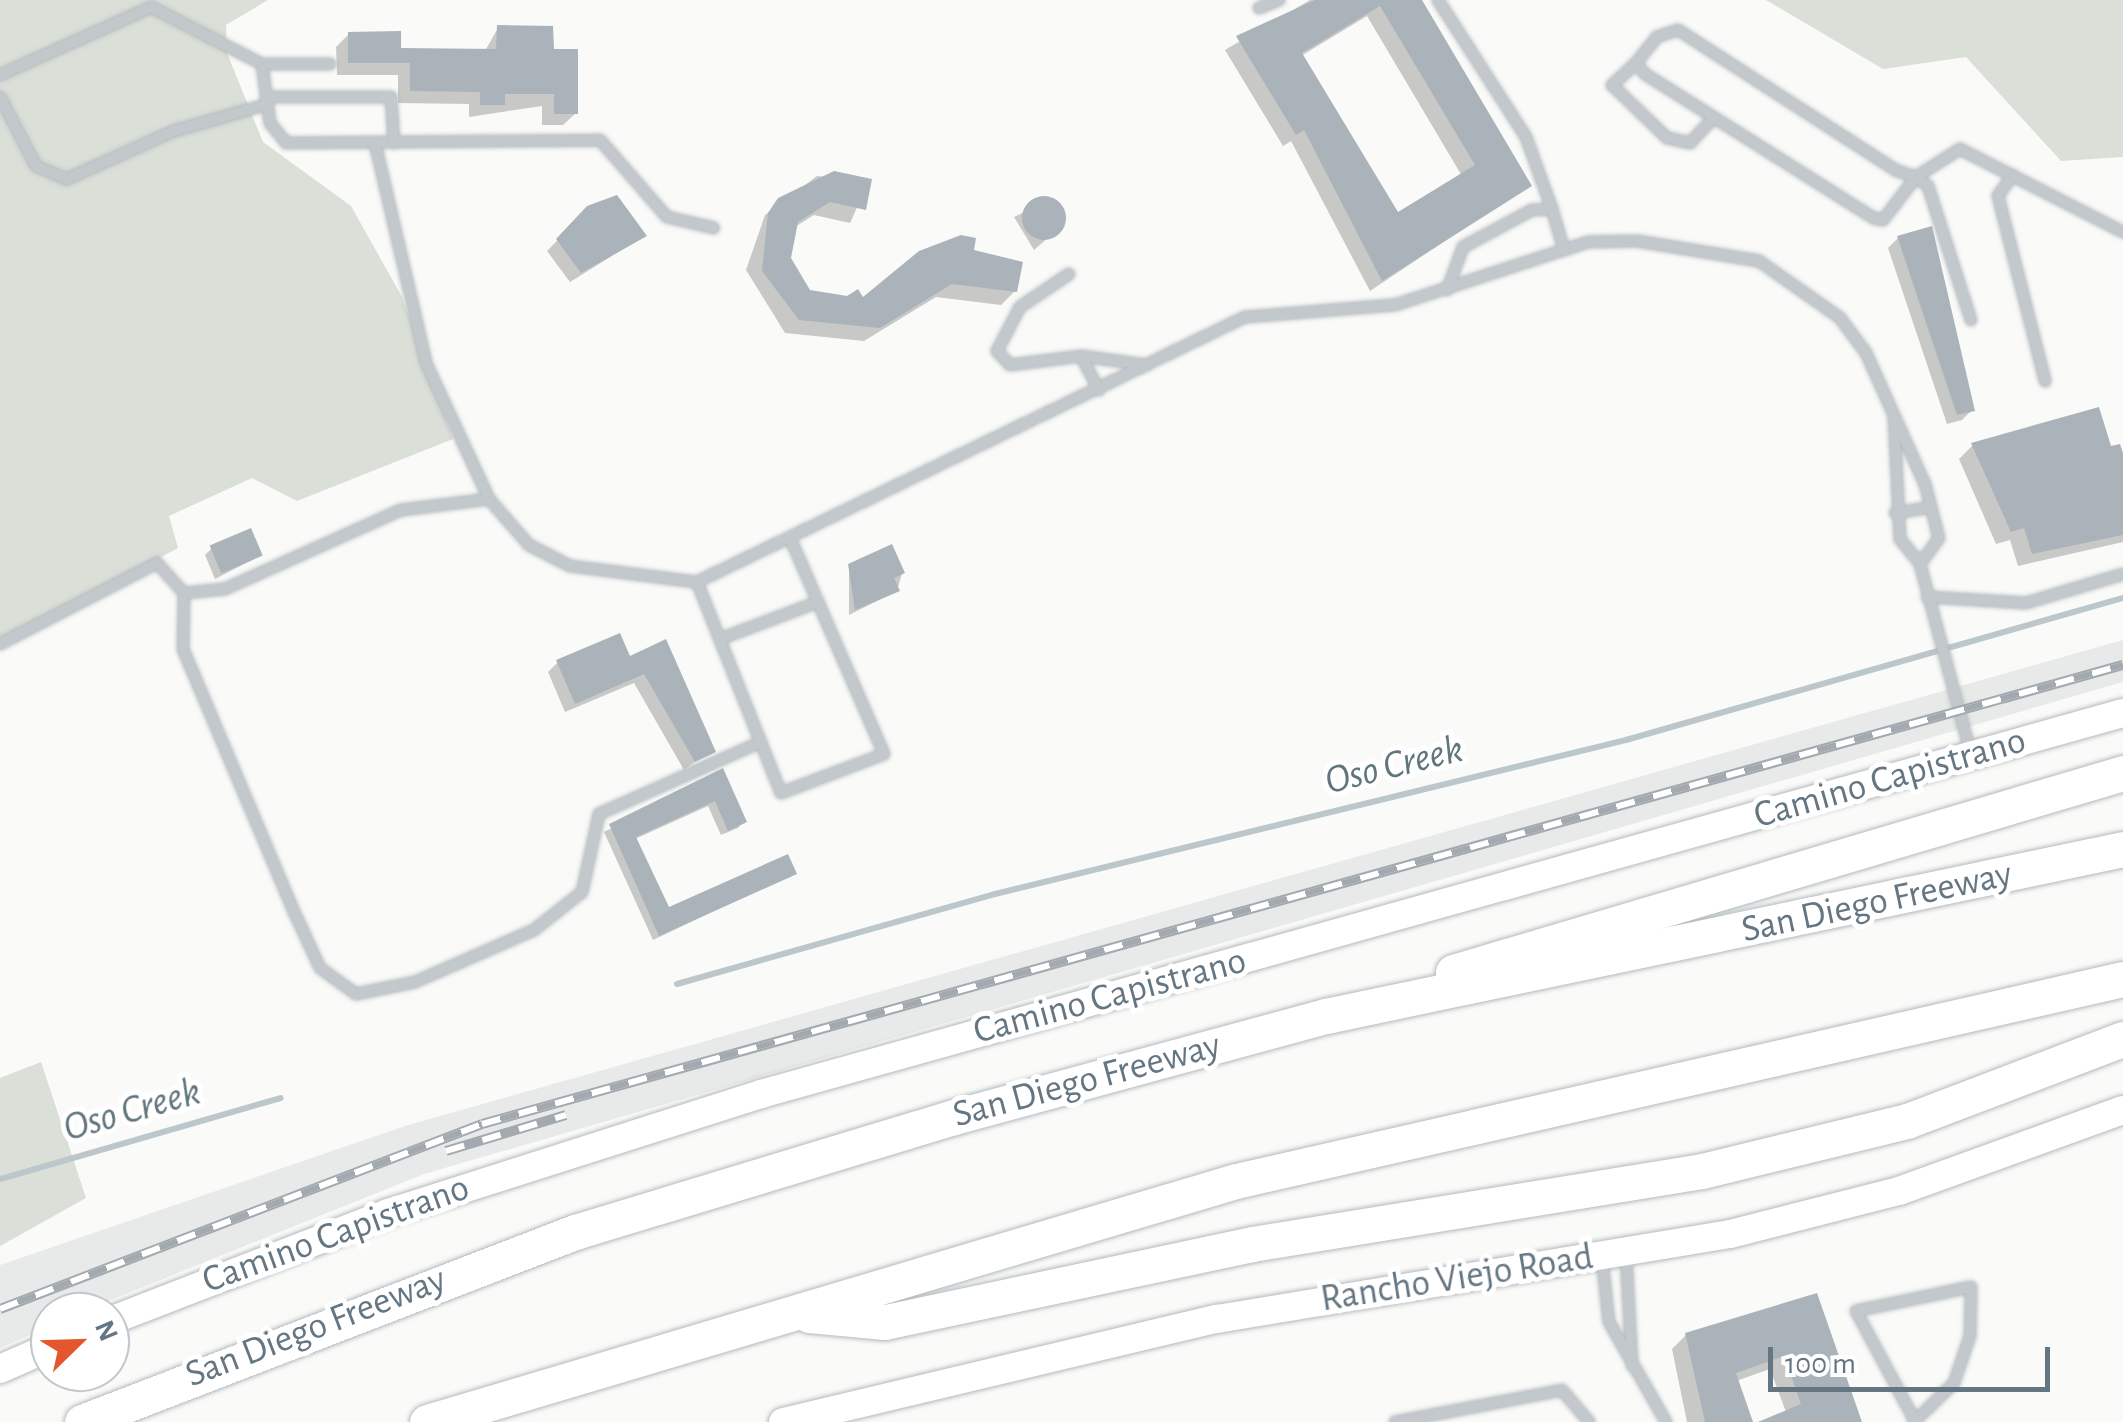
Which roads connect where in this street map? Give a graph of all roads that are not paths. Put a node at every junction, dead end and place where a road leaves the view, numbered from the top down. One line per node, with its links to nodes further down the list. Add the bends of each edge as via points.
1 (1279, 0): 3 (lane)
2 (1438, 0): 15 (lane, via 1526,138)
3 (1259, 8)
4 (1636, 63): 10 (lane); 10 (lane, via 1612,85 1667,138 1690,143); 14 (lane, via 1657,38 1678,30)
5 (262, 64): 6 (lane); 7 (lane, via 151,7); 9 (lane)
6 (330, 64)
7 (0, 76)
8 (0, 96): 9 (lane, via 36,166 67,180 174,131)
9 (267, 101): 11 (lane, via 286,143); 12 (lane, via 391,98)
10 (1714, 117): 14 (lane, via 1874,218 1898,206)
11 (375, 143): 12 (lane); 27 (lane, via 426,364)
12 (394, 143): 16 (lane, via 600,140 668,217)
13 (2013, 174): 14 (lane, via 1960,150); 17 (lane); 24 (lane, via 1998,196)
14 (1916, 176): 21 (lane, via 1938,208)
15 (1552, 209): 18 (lane); 20 (lane, via 1505,221 1463,247)
16 (714, 228)
17 (2123, 232)
18 (1564, 250): 20 (lane); 26 (lane, via 1638,241 1759,260 1840,318)
19 (1069, 274): 22 (lane, via 1020,307 997,352 1010,364)
20 (1446, 290): 23 (lane, via 1394,305 1245,317)
21 (1971, 320)
22 (1081, 356): 23 (lane); 25 (lane)
23 (1147, 365): 25 (lane)
24 (2045, 381)
25 (1099, 390): 30 (lane)
26 (1894, 417): 28 (lane); 29 (lane)
27 (488, 499): 33 (lane, via 529,545 570,566); 34 (lane, via 402,510 225,589)
28 (1931, 507): 29 (lane); 31 (lane, via 1939,538)
29 (1895, 513): 31 (lane, via 1900,539)
30 (792, 540): 33 (lane); 36 (lane)
31 (1920, 564): 35 (lane)
32 (2123, 574): 35 (lane, via 2026,603)
33 (697, 582): 37 (lane)
34 (184, 593): 38 (lane, via 157,563); 40 (lane, via 183,649 296,916 320,968 356,994 415,982 534,930 582,892 600,814)
35 (1927, 597): 41 (lane)
36 (818, 602): 37 (lane); 40 (lane, via 884,754 780,793)
37 (720, 640): 40 (lane)
38 (0, 644)
39 (2123, 712): 41 (street, Camino Capistrano)
40 (761, 742)
41 (1971, 756): 49 (street, Camino Capistrano, via 761,1094 324,1236)
42 (2123, 774): 45 (highway, via 1580,929)
43 (2123, 849): 45 (highway, San Diego Freeway)
44 (2123, 978): 50 (highway, via 1236,1182)
45 (1326, 1016): 54 (highway, San Diego Freeway, via 575,1232)
46 (2123, 1039): 50 (highway, via 2024,1082 1702,1172 1252,1244 885,1322)
47 (2123, 1110): 48 (street, Rancho Viejo Road, via 1899,1192)
48 (1614, 1253): 52 (lane); 52 (lane, via 1609,1322); 56 (street, Rancho Viejo Road, via 1217,1320)
49 (130, 1313)
50 (783, 1313): 55 (highway)
51 (30, 1356): 53 (street)
52 (1632, 1367): 59 (lane)
53 (0, 1369)
54 (82, 1422)
55 (427, 1422)
56 (783, 1422)
57 (1395, 1422): 58 (lane, via 1562,1390)
58 (1589, 1422)
59 (1666, 1422)
60 (1914, 1422): 60 (lane, via 1856,1311 1971,1287 1970,1336 1954,1383)

